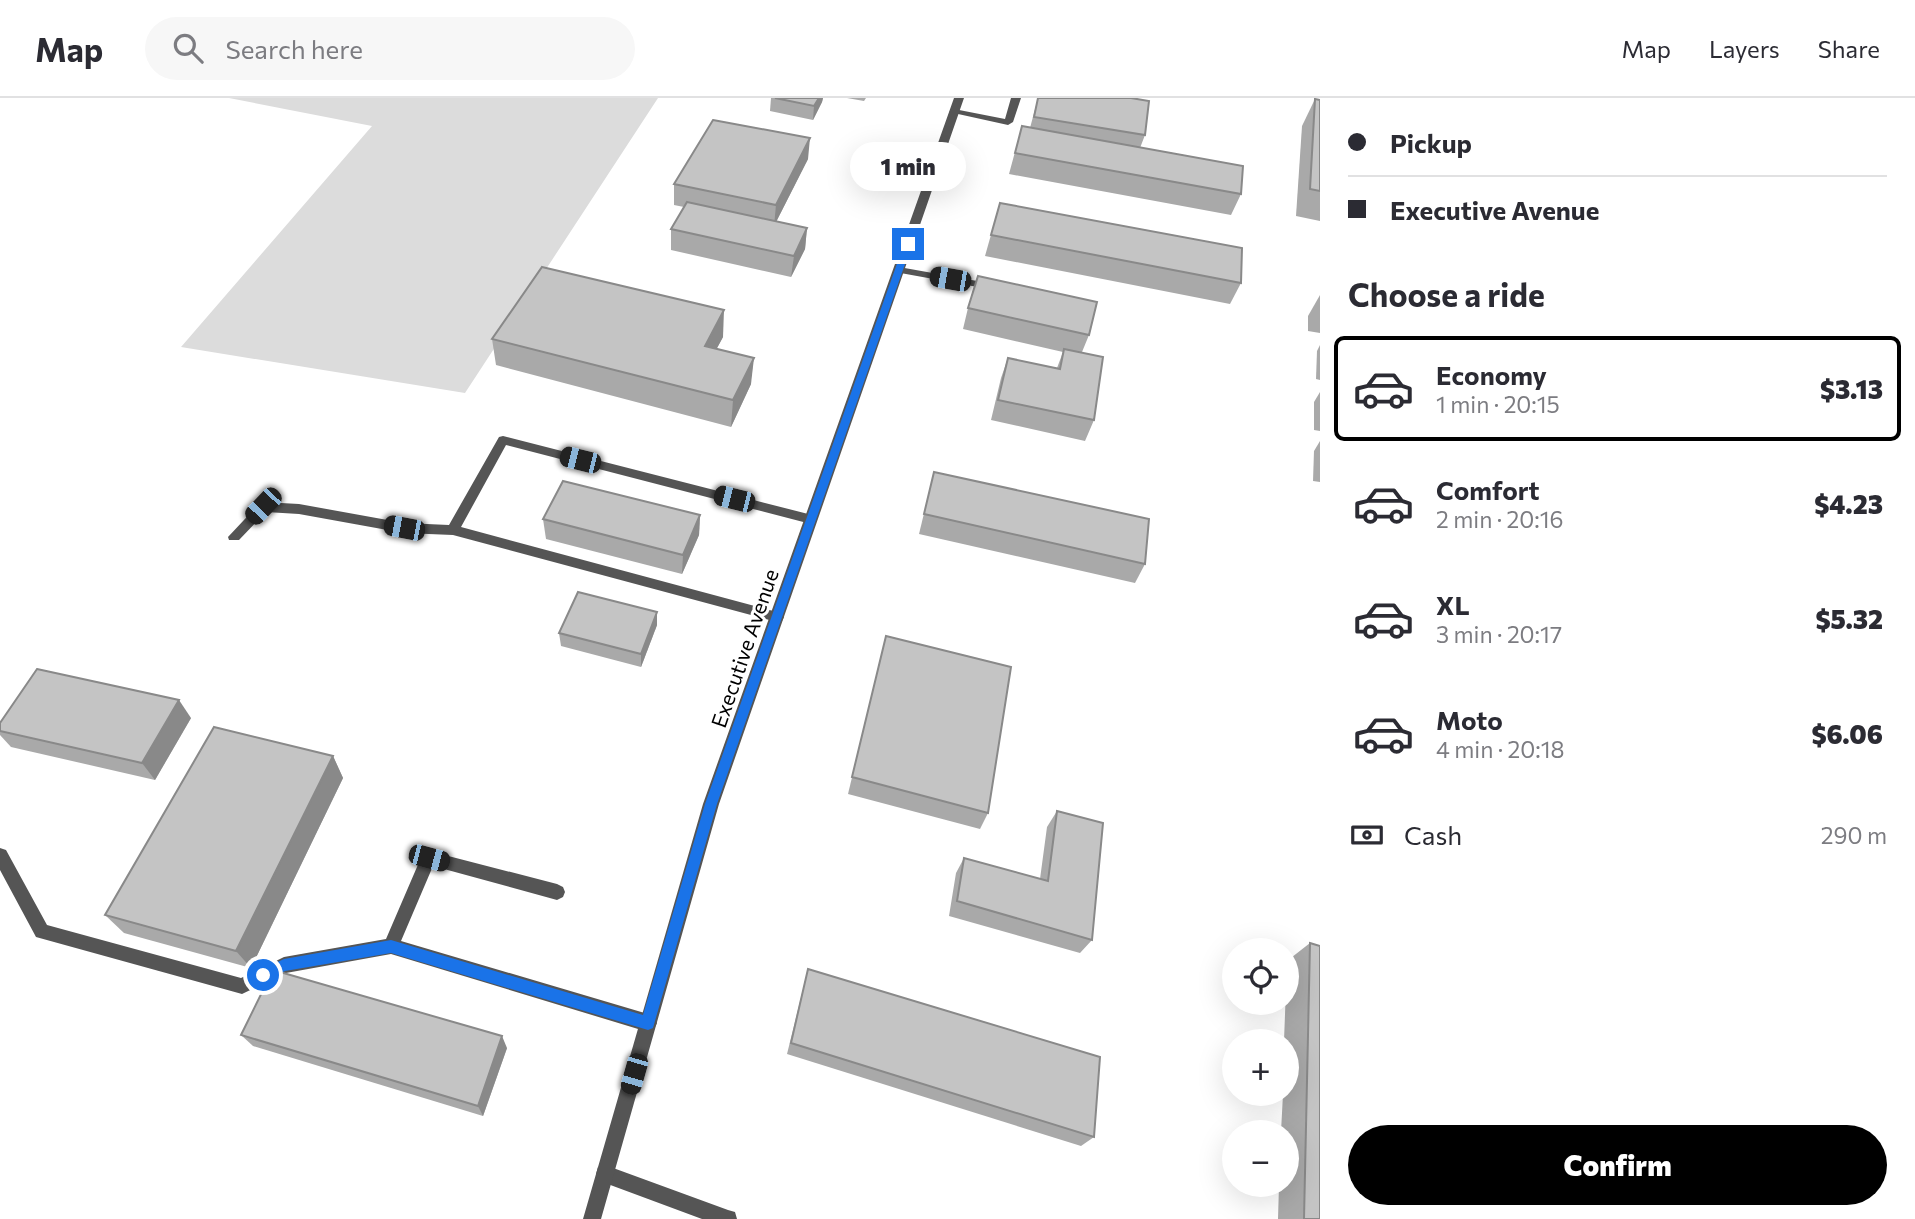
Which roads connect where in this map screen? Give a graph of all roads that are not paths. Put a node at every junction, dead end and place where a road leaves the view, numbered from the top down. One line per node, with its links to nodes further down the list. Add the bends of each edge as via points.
1 (1016, 98): 2 (street, via 1008,122)
2 (957, 105): 3 (street, Executive Avenue)
3 (899, 270): 4 (street); 5 (street, Executive Avenue)
4 (1002, 289)
5 (811, 519): 6 (street, via 503,440); 8 (street, Executive Avenue)
6 (453, 530): 7 (street, via 404,528 263,506); 8 (street)
7 (234, 537)
8 (777, 617): 12 (street, Executive Avenue, via 711,804)
9 (0, 855): 11 (street, via 42,931 242,986 284,965)
10 (557, 892): 11 (street, via 429,858)
11 (391, 946): 12 (street)
12 (648, 1023): 13 (street, Executive Avenue)
13 (605, 1174): 14 (street, Executive Avenue); 15 (street)
14 (592, 1219)
15 (728, 1219)

